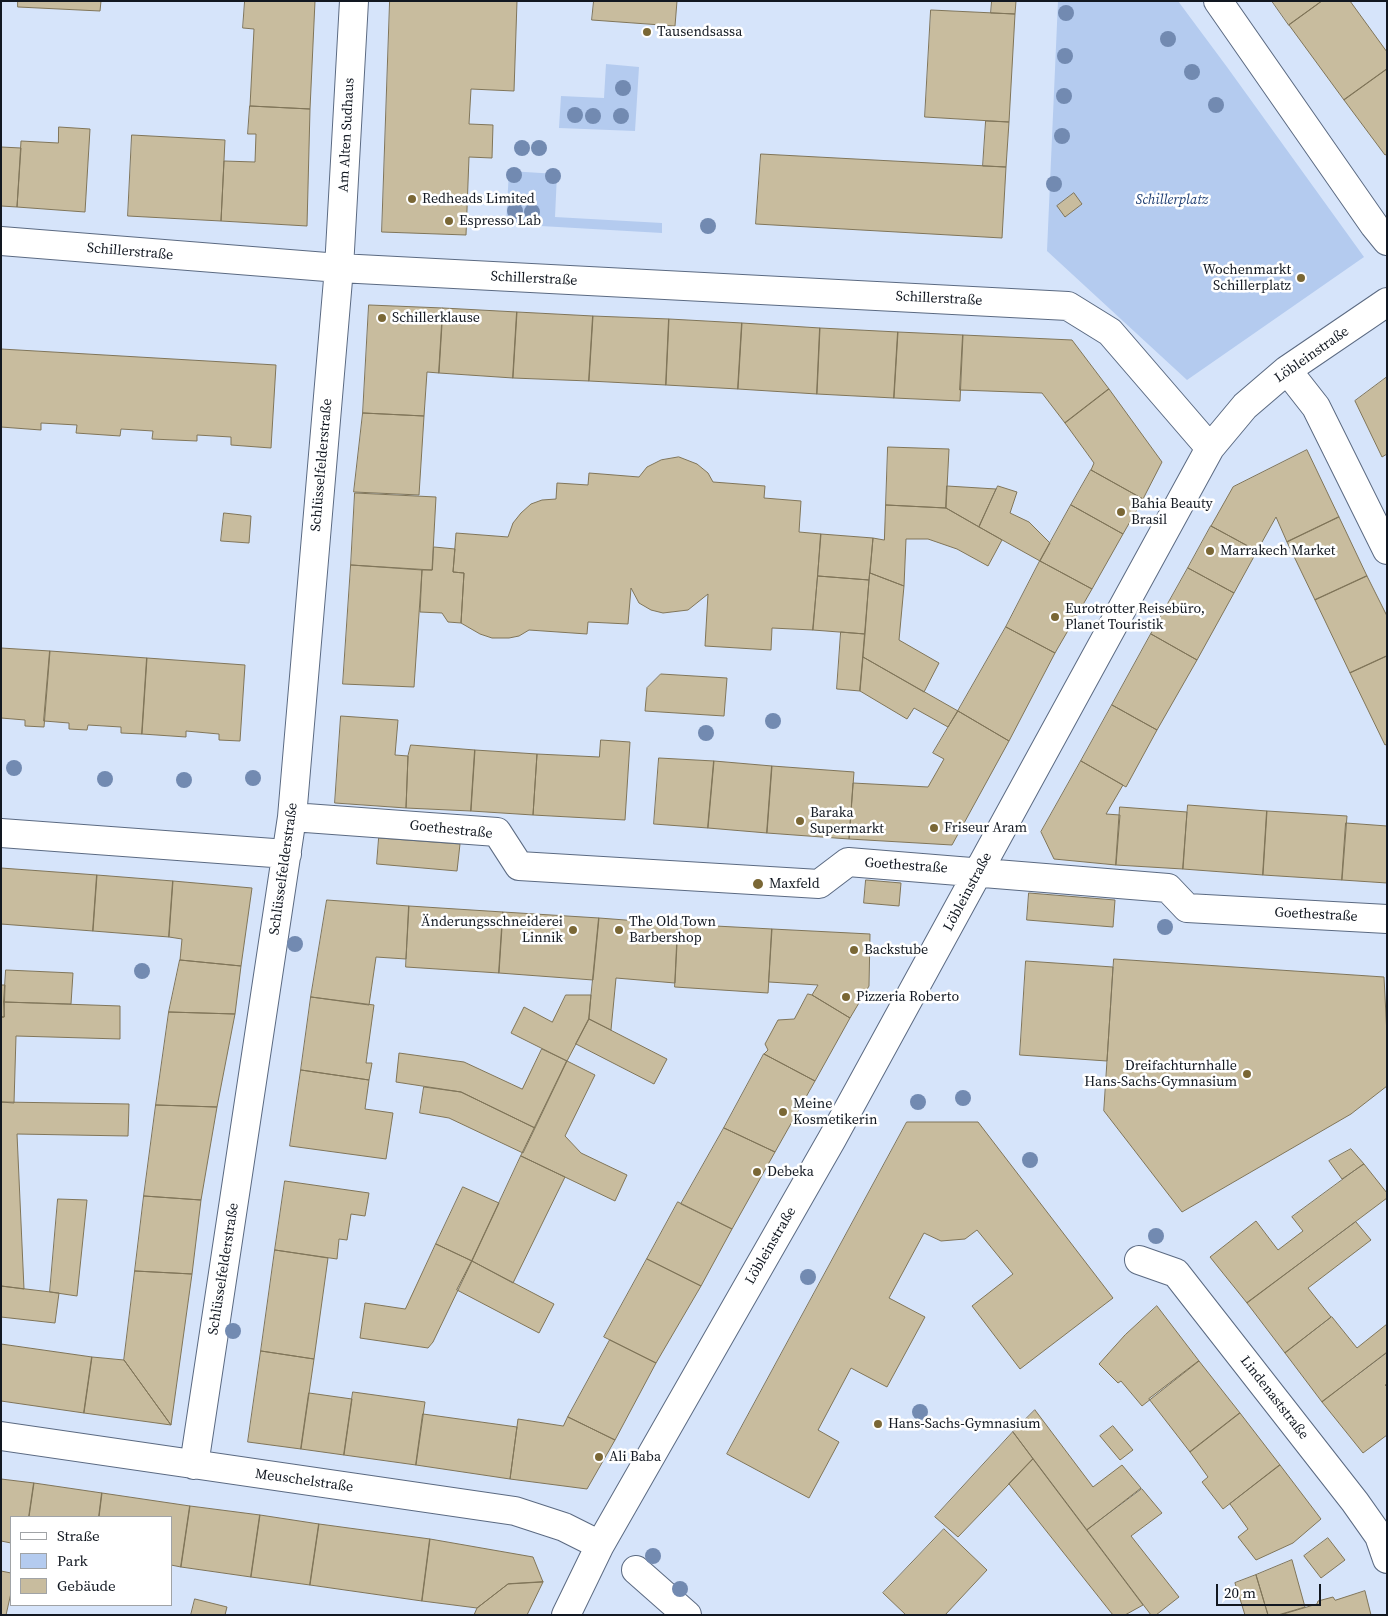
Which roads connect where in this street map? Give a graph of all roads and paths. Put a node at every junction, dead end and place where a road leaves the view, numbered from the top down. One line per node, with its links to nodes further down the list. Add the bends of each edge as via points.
1 (354, 1): 5 (street, Am Alten Sudhaus)
2 (1218, 1): 4 (street)
3 (1, 241): 5 (street, Schillerstraße)
4 (1387, 241)
5 (339, 268): 8 (street, Schillerstraße, via 1068,306 1110,332); 10 (street, Schlüsselfelderstraße)
6 (1387, 302): 7 (street, Löbleinstraße)
7 (1287, 370): 8 (street, Löbleinstraße, via 1245,406); 9 (street, via 1316,407)
8 (1210, 448): 13 (street, Löbleinstraße)
9 (1387, 550)
10 (292, 818): 12 (street, Schlüsselfelderstraße); 13 (street, Goethestraße, via 497,832 519,866 819,884 848,862)
11 (1, 833): 12 (street)
12 (287, 854): 17 (street, Schlüsselfelderstraße)
13 (979, 871): 14 (street, Goethestraße, via 1168,888 1187,908); 18 (street, Löbleinstraße, via 832,1139)
14 (1387, 918)
15 (1140, 1260): 19 (street, Lindenaststraße, via 1176,1273 1356,1502 1379,1536)
16 (1, 1436): 17 (street, Meuschelstraße)
17 (194, 1465): 18 (street, Meuschelstraße, via 515,1511 564,1526)
18 (600, 1546): 21 (street, Löbleinstraße)
19 (1387, 1559)
20 (636, 1570): 22 (street)
21 (566, 1615)
22 (687, 1615)

